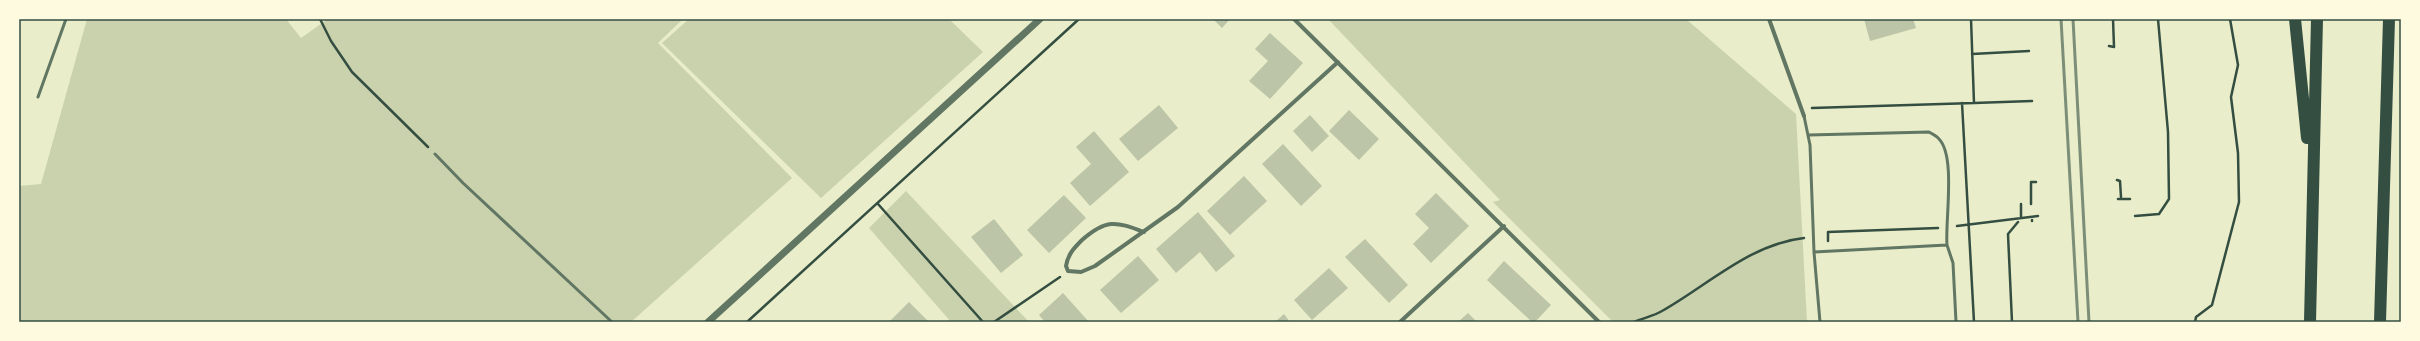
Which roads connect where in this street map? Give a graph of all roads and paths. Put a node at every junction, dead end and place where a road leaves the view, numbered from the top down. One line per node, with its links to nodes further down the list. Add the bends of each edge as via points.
1 (66, 19): 18 (lane)
2 (320, 19): 25 (path, via 352,72)
3 (1040, 19): 49 (street)
4 (1079, 19): 32 (path)
5 (1294, 19): 17 (street)
6 (1769, 19): 22 (street)
7 (1971, 19): 16 (path)
8 (2113, 19): 14 (path, via 2114,47)
9 (2158, 19): 36 (path, via 2168,132 2169,199 2159,214)
10 (2230, 19): 60 (path, via 2238,66 2230,96 2238,153 2239,202 2212,305 2196,318)
11 (2296, 19): 28 (highway)
12 (2317, 19): 28 (highway)
13 (2389, 19): 62 (highway)
14 (2109, 46)
15 (2029, 51): 16 (path)
16 (1972, 54): 21 (path)
17 (1338, 62): 40 (street); 42 (street, via 1196,191)
18 (38, 97)
19 (2032, 101): 21 (path)
20 (1962, 103): 21 (path); 22 (path); 39 (path)
21 (1974, 103)
22 (1801, 108): 23 (street)
23 (1804, 116): 24 (lane)
24 (1809, 135): 41 (lane, via 1929,132 1940,139 1946,154 1949,201); 43 (lane)
25 (435, 154): 48 (lane)
26 (2117, 180): 29 (path, via 2120,180)
27 (2036, 182): 34 (path, via 2031,182)
28 (2313, 189): 61 (highway)
29 (2121, 197)
30 (2118, 199): 31 (path)
31 (2130, 199)
32 (878, 204): 50 (path); 51 (path)
33 (2021, 204): 37 (path)
34 (2031, 204)
35 (2038, 216): 37 (path)
36 (2135, 216)
37 (2021, 218): 39 (path)
38 (2018, 222): 59 (path, via 2008,234)
39 (1968, 224): 58 (path)
40 (1504, 226): 53 (street); 54 (street)
41 (1945, 228): 44 (lane); 45 (path, via 1828,232)
42 (1144, 232): 47 (street, via 1088,270 1074,273); 47 (street, via 1117,223 1098,227 1070,254 1066,266)
43 (1814, 236): 46 (lane); 55 (path, via 1795,239 1760,251 1662,311)
44 (1947, 245): 45 (lane); 57 (lane, via 1953,263)
45 (1828, 251): 46 (lane)
46 (1814, 252): 56 (lane)
47 (1068, 271): 52 (path)
48 (612, 322)
49 (708, 322)
50 (747, 322)
51 (983, 322)
52 (994, 322)
53 (1400, 322)
54 (1599, 322)
55 (1634, 322)
56 (1820, 322)
57 (1956, 322)
58 (1974, 322)
59 (2012, 322)
60 (2195, 322)
61 (2310, 322)
62 (2380, 322)

